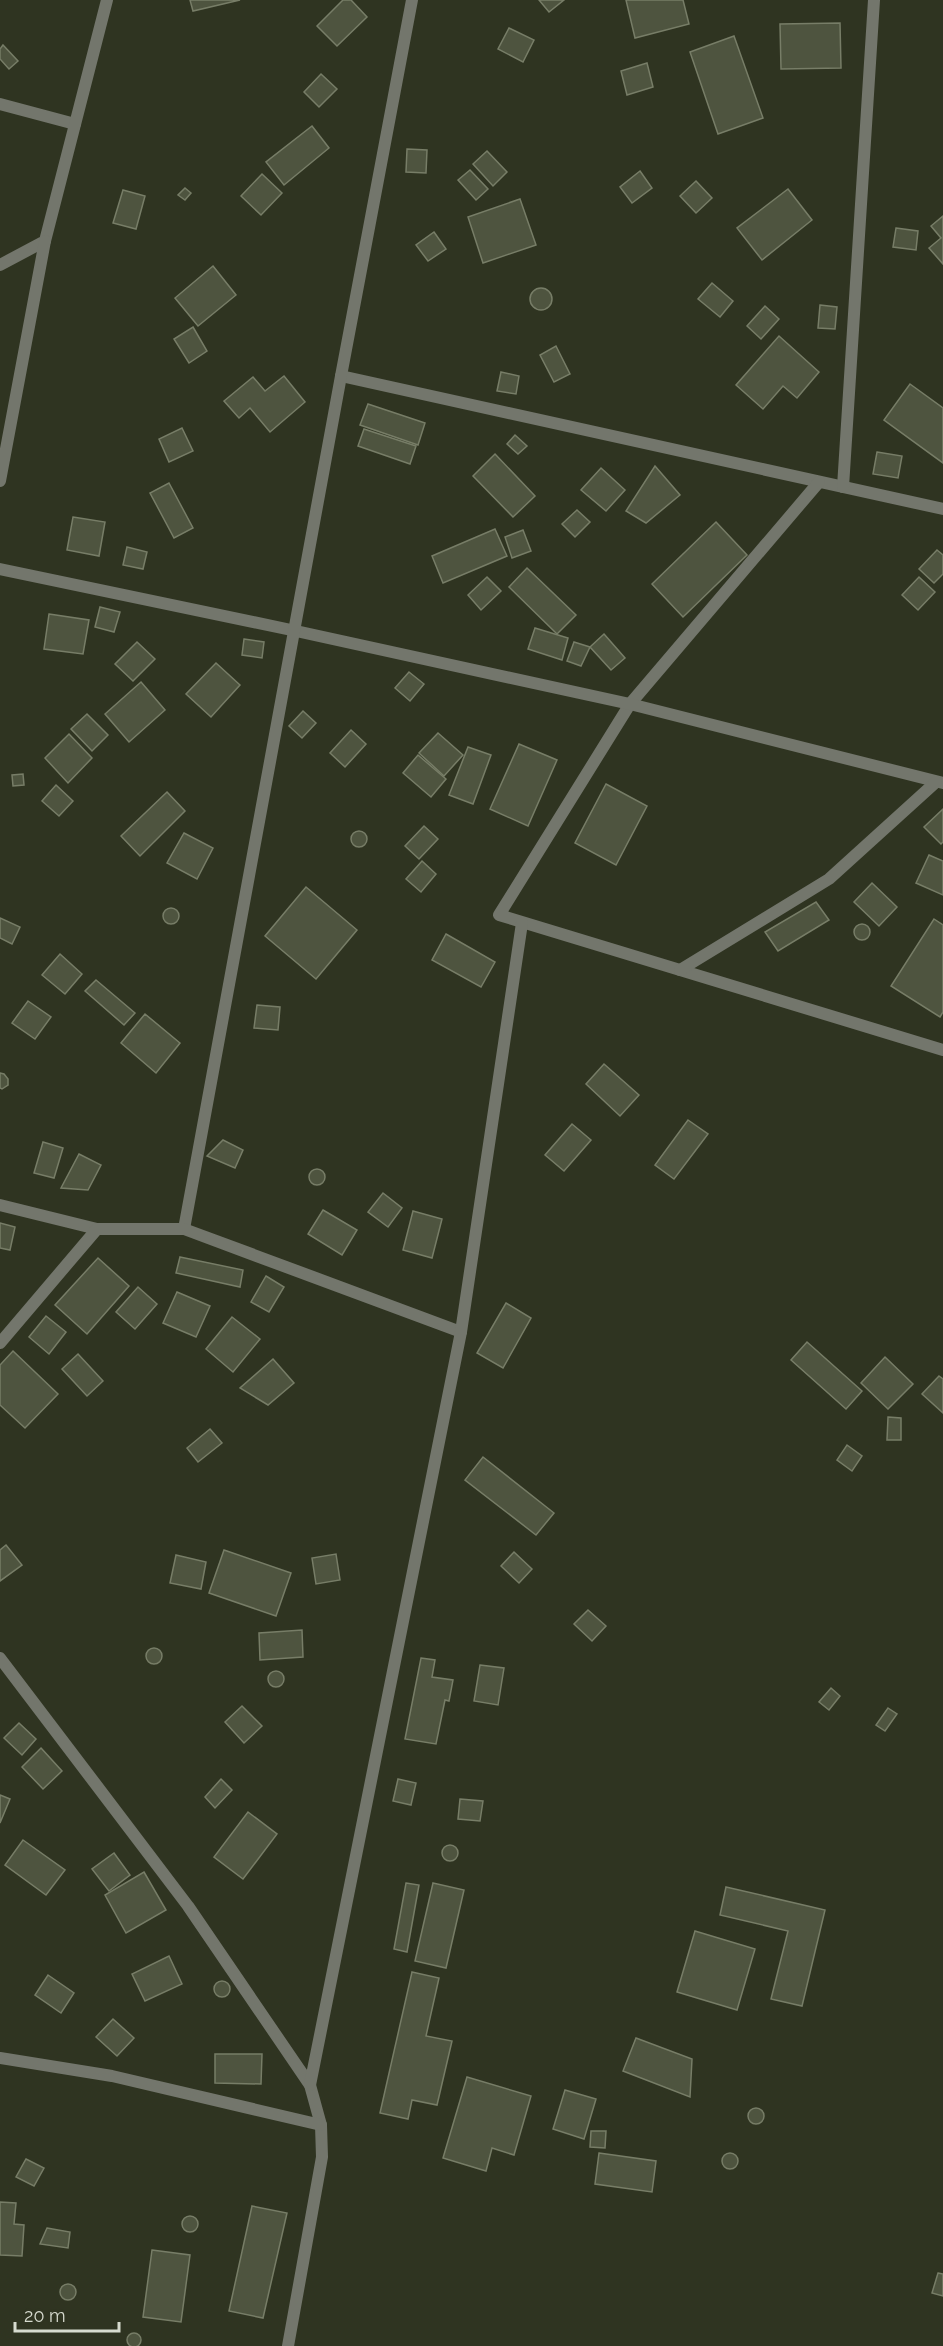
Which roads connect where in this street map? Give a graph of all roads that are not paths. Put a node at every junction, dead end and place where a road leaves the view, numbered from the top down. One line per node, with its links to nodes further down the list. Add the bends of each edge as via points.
1 (107, 0): 5 (street)
2 (412, 0): 8 (street)
3 (874, 0): 11 (street)
4 (0, 104): 5 (street)
5 (75, 124): 6 (street)
6 (45, 241): 7 (street); 9 (street)
7 (0, 265)
8 (341, 376): 10 (street); 14 (street)
9 (0, 481)
10 (819, 482): 11 (street); 15 (street)
11 (843, 487): 12 (street)
12 (943, 509)
13 (0, 569): 14 (street)
14 (296, 631): 15 (street); 22 (street)
15 (630, 704): 16 (street); 17 (street, via 500,915)
16 (940, 782): 18 (street, via 829,879)
17 (522, 923): 18 (street); 23 (street)
18 (680, 970): 19 (street)
19 (943, 1050)
20 (0, 1205): 21 (street)
21 (97, 1229): 22 (street); 24 (street)
22 (184, 1229): 23 (street)
23 (461, 1332): 27 (street)
24 (0, 1343)
25 (0, 1658): 27 (street, via 188,1906)
26 (0, 2058): 28 (street, via 112,2076)
27 (310, 2085): 28 (street)
28 (321, 2125): 29 (street, via 322,2157)
29 (288, 2346)

